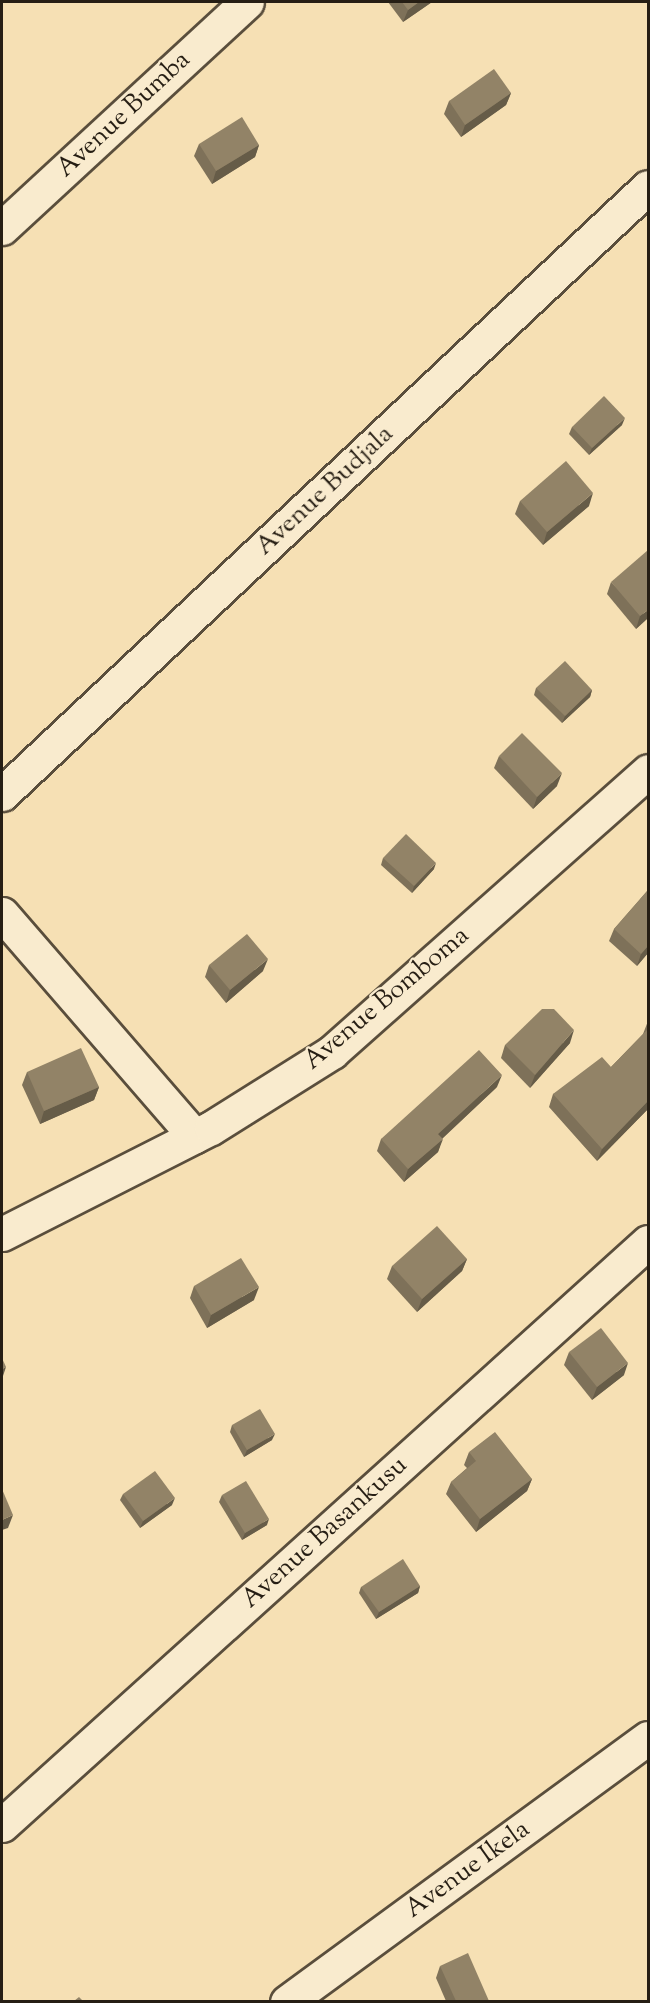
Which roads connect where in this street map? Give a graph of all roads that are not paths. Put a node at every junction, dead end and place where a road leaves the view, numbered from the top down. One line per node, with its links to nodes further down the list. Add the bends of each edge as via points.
1 (247, 2): 3 (street, Avenue Bumba)
2 (648, 187): 5 (street, Avenue Budjala)
3 (2, 228)
4 (648, 771): 7 (street, Avenue Bomboma, via 332,1052)
5 (2, 794)
6 (2, 914): 7 (street)
7 (194, 1136): 8 (street, Avenue Bomboma)
8 (2, 1234)
9 (648, 1242): 11 (street, Avenue Basankusu)
10 (648, 1738): 12 (street, Avenue Ikela)
11 (2, 1825)
12 (287, 2001)

